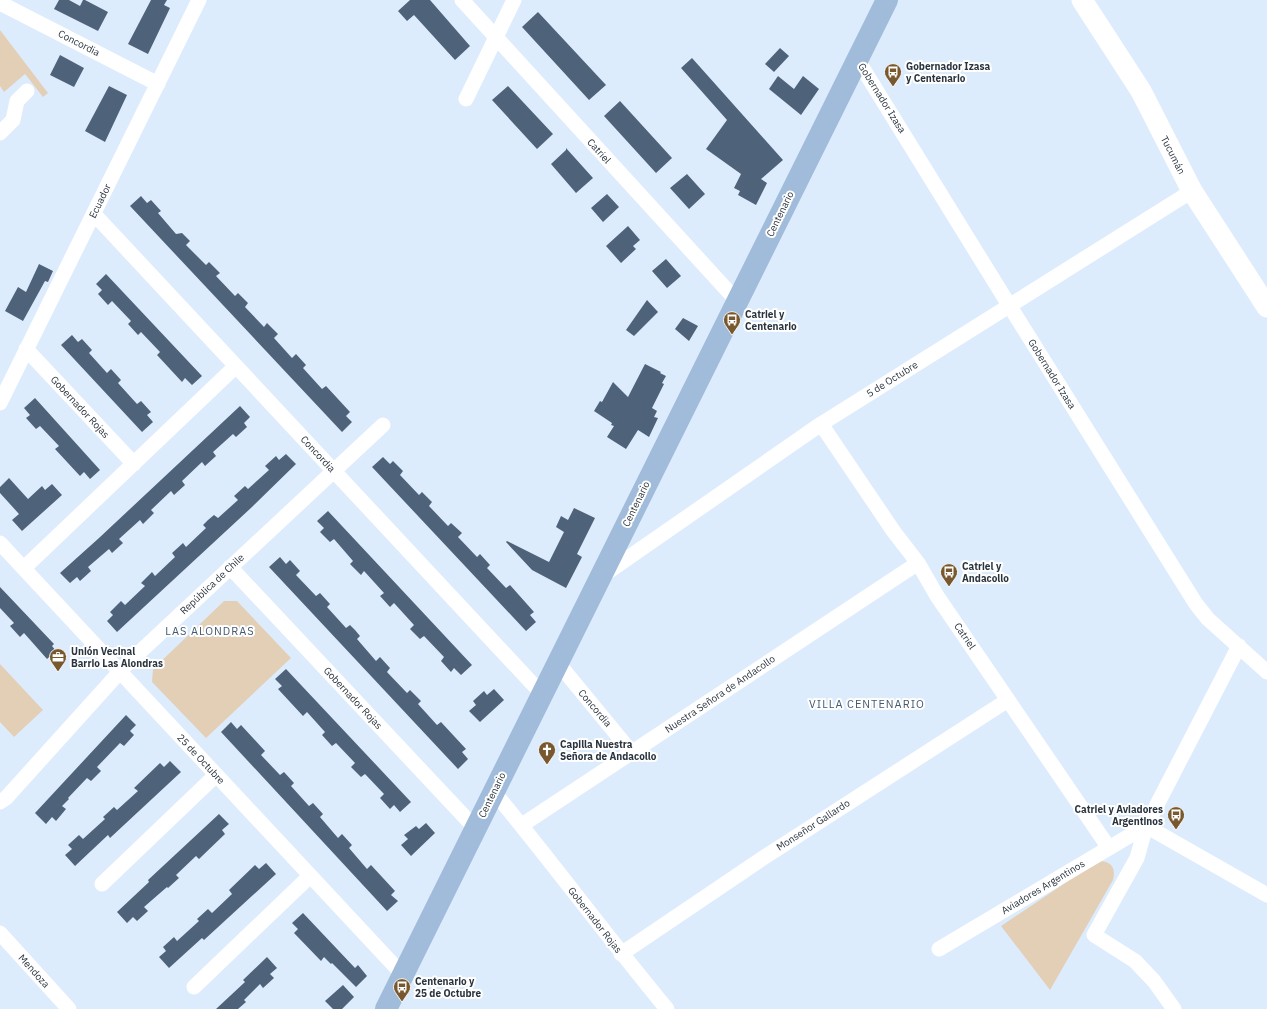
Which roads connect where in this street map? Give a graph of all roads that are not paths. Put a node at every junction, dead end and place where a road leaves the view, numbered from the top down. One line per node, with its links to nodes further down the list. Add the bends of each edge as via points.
1 (199, 0): 9 (street, Ecuador)
2 (462, 0): 7 (street, Catriel)
3 (514, 0): 7 (street)
4 (887, 0): 8 (main road, Centenario)
5 (1082, 0): 13 (main road, Tucumán, via 1141,91)
6 (0, 3): 9 (street, Concordia)
7 (496, 37): 11 (street); 15 (street, Catriel)
8 (857, 59): 15 (main road, Centenario); 16 (street, Gobernador Izasa)
9 (158, 84): 14 (street, Ecuador)
10 (28, 91): 12 (street, via 17,100 14,120)
11 (466, 99)
12 (0, 133)
13 (1192, 191): 16 (street, 5 de Octubre); 17 (main road, Tucumán)
14 (94, 214): 18 (street, Ecuador); 19 (street, Concordia)
15 (737, 301): 29 (main road, Centenario)
16 (1009, 305): 21 (street, 5 de Octubre); 30 (street, Gobernador Izasa, via 1196,604 1208,619)
17 (1267, 307)
18 (26, 350): 20 (street, Ecuador); 23 (street, Gobernador Rojas)
19 (236, 366): 23 (street); 24 (street, Concordia)
20 (0, 403)
21 (821, 424): 26 (street, Catriel); 29 (street, 5 de Octubre)
22 (383, 426): 24 (street, República de Chile)
23 (134, 464): 28 (street)
24 (334, 471): 27 (street, República de Chile); 34 (street, Concordia)
25 (0, 543): 28 (street, 25 de Octubre)
26 (918, 563): 35 (street, Catriel, via 937,596); 36 (street, Nuestra Señora de Andacollo)
27 (230, 567): 32 (street, República de Chile); 42 (street, Gobernador Rojas)
28 (24, 568): 32 (street, 25 de Octubre)
29 (600, 578): 31 (main road, Centenario)
30 (1239, 646): 33 (street, Gobernador Izasa); 41 (street)
31 (558, 663): 34 (main road, Centenario); 36 (street, Concordia)
32 (120, 671): 37 (street, 25 de Octubre); 39 (street, República de Chile)
33 (1267, 672)
34 (542, 694): 38 (main road, Centenario)
35 (1008, 700): 43 (street, Catriel); 49 (street, Monseñor Gallardo, via 769,853)
36 (632, 753): 40 (street, Nuestra Señora de Andacollo)
37 (216, 775): 44 (street, 25 de Octubre); 45 (street)
38 (494, 792): 40 (street, Gobernador Rojas); 42 (main road, Centenario)
39 (0, 802)
40 (522, 825): 49 (street, Gobernador Rojas)
41 (1146, 826): 43 (street, Aviadores Argentinos); 46 (street); 55 (street, via 1137,858 1094,935 1135,961 1154,981)
42 (476, 829): 50 (main road, Centenario)
43 (1109, 848): 48 (street, Aviadores Argentinos)
44 (310, 876): 50 (street, 25 de Octubre); 51 (street)
45 (102, 884)
46 (1267, 895)
47 (0, 933): 52 (street, Mendoza)
48 (940, 949)
49 (621, 954): 54 (street, Gobernador Rojas)
50 (403, 975): 53 (main road, Centenario)
51 (194, 987)
52 (69, 1009)
53 (386, 1009)
54 (666, 1009)
55 (1174, 1009)

